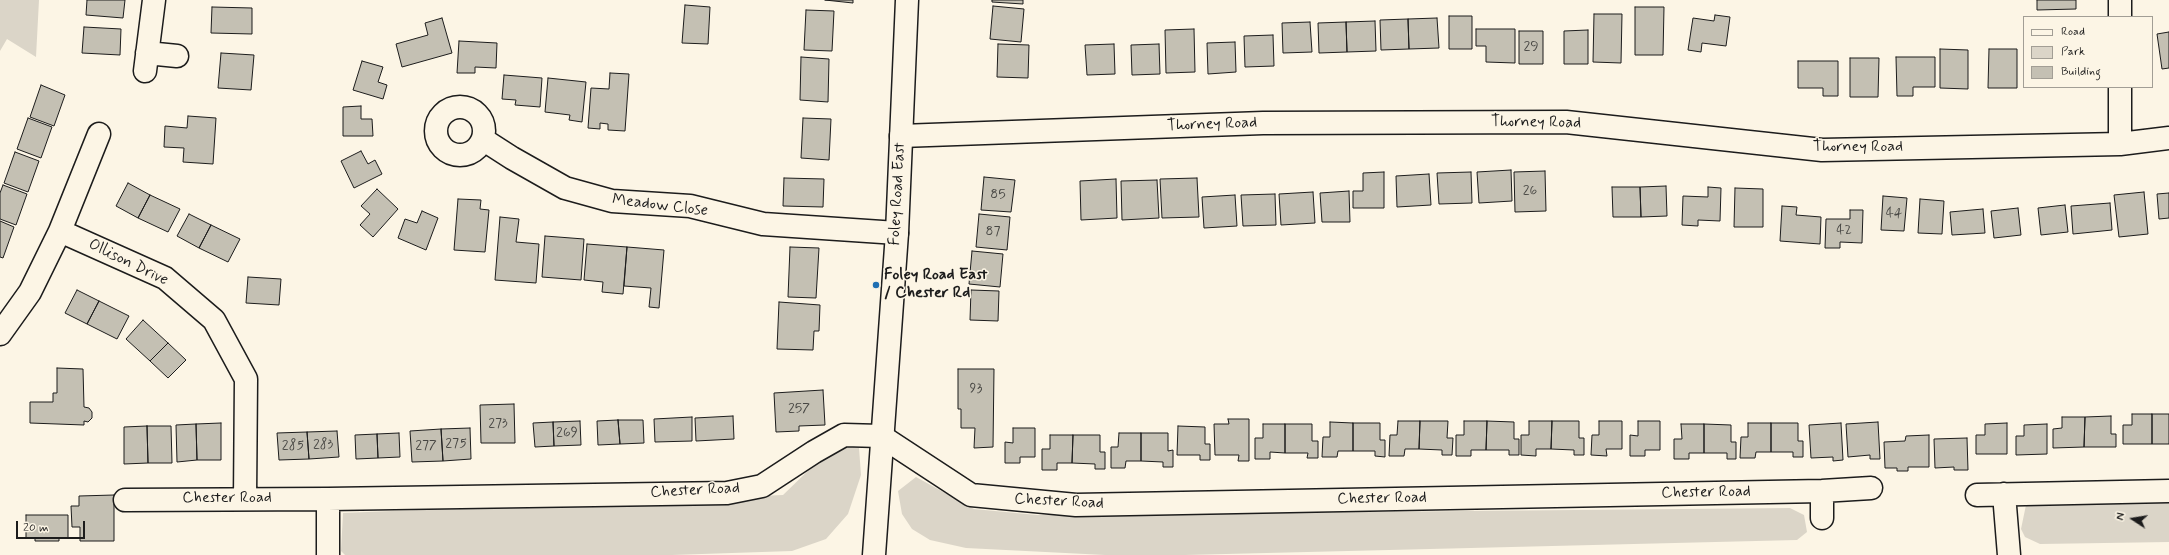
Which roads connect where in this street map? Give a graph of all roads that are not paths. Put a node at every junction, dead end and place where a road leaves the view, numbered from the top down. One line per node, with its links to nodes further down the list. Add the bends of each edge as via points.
1 (154, 0): 5 (street, via 146,62)
2 (907, 0): 8 (street, Foley Road East)
3 (2120, 0): 4 (street)
4 (2120, 16)
5 (177, 56)
6 (2120, 88): 11 (street)
7 (99, 134): 12 (street)
8 (901, 136): 11 (street, Thorney Road, via 1263,123 1566,122 1822,150); 13 (street, Foley Road East)
9 (2169, 138): 11 (street, Thorney Road)
10 (484, 140): 13 (street, Meadow Close, via 565,188 612,201 690,206 763,224)
11 (2120, 144)
12 (60, 231): 14 (street, via 30,292); 21 (street, Ollison Drive, via 165,278 214,320 246,379)
13 (897, 233): 15 (street, Foley Road East)
14 (0, 334)
15 (881, 436): 17 (street, Chester Road, via 971,495 1076,505); 22 (street, Chester Road, via 844,435 762,486 727,493); 26 (street, Foley Road East)
16 (1871, 488): 17 (street, Chester Road)
17 (1822, 491): 24 (street)
18 (2169, 491): 19 (street)
19 (2004, 494): 20 (street); 27 (street)
20 (1976, 495)
21 (245, 499): 22 (street, Chester Road); 23 (street, Chester Road)
22 (328, 499): 25 (street)
23 (125, 500)
24 (1822, 518)
25 (328, 555)
26 (874, 555)
27 (2009, 555)

